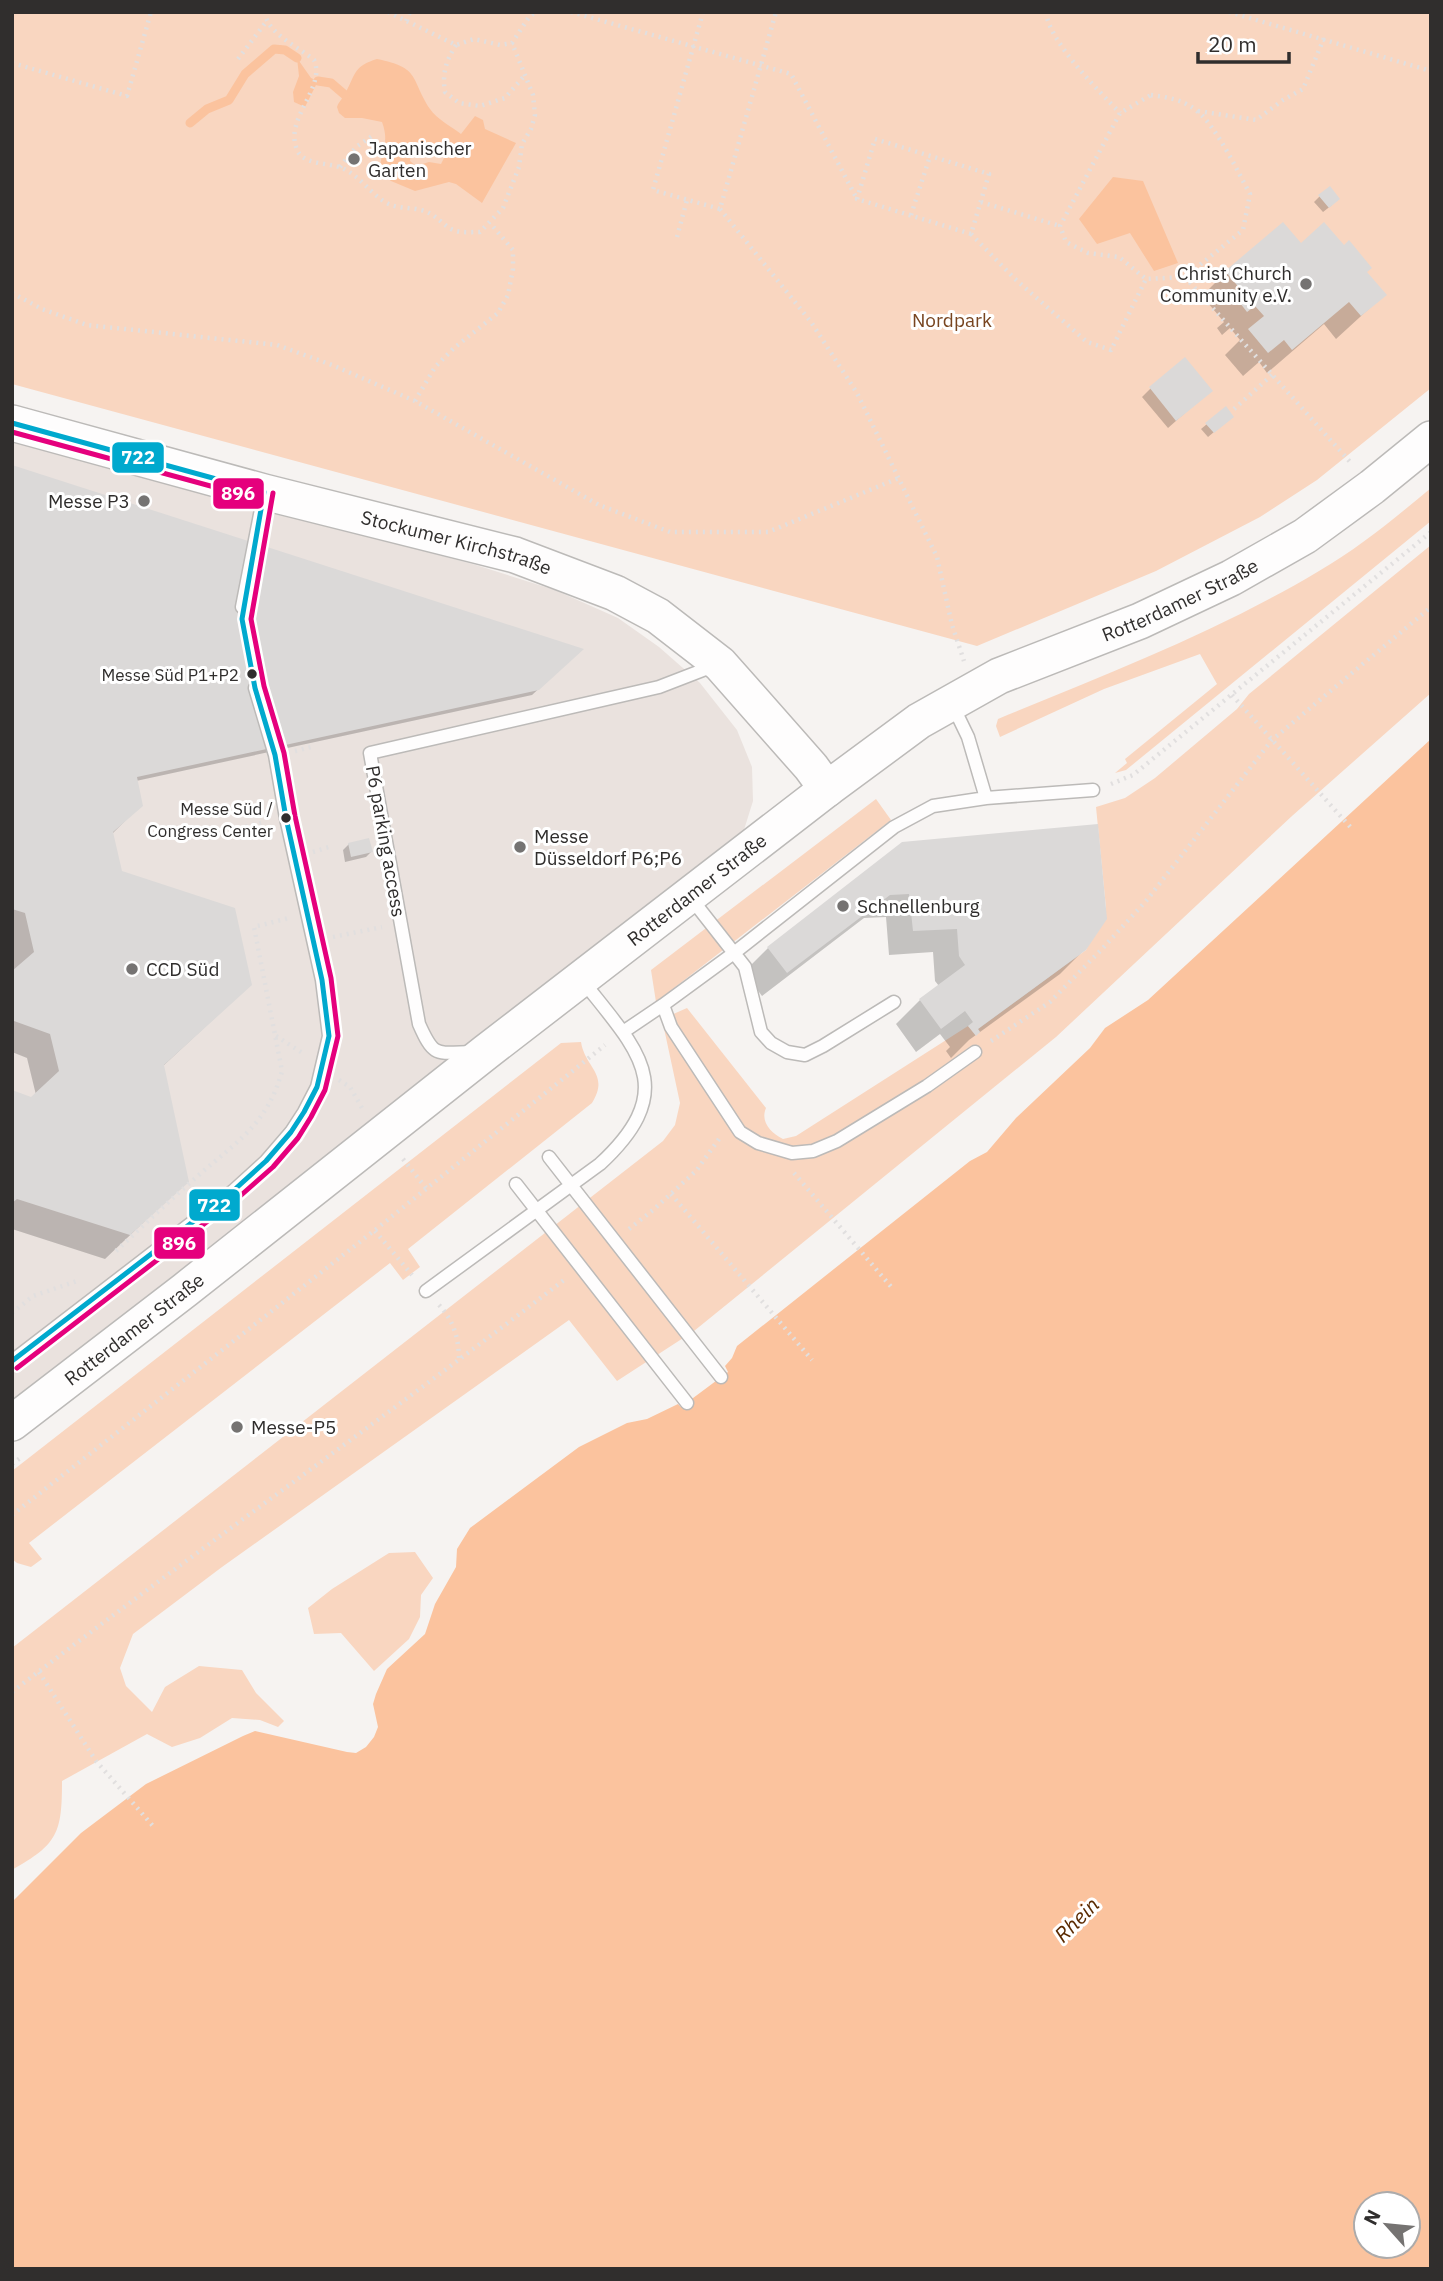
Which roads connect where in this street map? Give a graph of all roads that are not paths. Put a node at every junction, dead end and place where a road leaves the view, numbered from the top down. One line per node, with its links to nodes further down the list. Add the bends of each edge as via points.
1 (12, 423): 3 (street, Stockumer Kirchstraße)
2 (1431, 439): 7 (street, Rotterdamer Straße, via 1305,536 1231,578)
3 (264, 492): 4 (lane); 5 (street, Stockumer Kirchstraße, via 515,555 584,580 658,616)
4 (242, 607)
5 (720, 664): 8 (street, Stockumer Kirchstraße); 17 (lane, P6 parking access, via 659,687 370,753 419,1024 429,1048 438,1052)
6 (255, 688): 24 (lane, via 275,755 322,980 328,1037 317,1087 291,1132 233,1191)
7 (964, 694): 8 (street, Rotterdamer Straße); 10 (lane, via 968,737)
8 (827, 789): 11 (street, Rotterdamer Straße)
9 (1093, 790): 10 (lane)
10 (986, 797): 12 (lane, via 933,806 894,827)
11 (690, 897): 12 (lane); 13 (street, Rotterdamer Straße)
12 (734, 953): 14 (lane, via 745,967 761,1032 787,1052 805,1055); 15 (lane)
13 (581, 980): 16 (lane); 17 (street, Rotterdamer Straße)
14 (894, 1002)
15 (663, 1005): 16 (lane); 18 (lane, via 671,1027 740,1132 792,1153 838,1141)
16 (623, 1032): 21 (lane, via 643,1070 644,1096 637,1121 622,1143)
17 (486, 1052): 27 (street, Rotterdamer Straße)
18 (975, 1052)
19 (549, 1157): 21 (lane)
20 (516, 1184): 22 (lane)
21 (570, 1185): 22 (lane); 25 (lane)
22 (536, 1210): 23 (lane); 26 (lane)
23 (426, 1291)
24 (12, 1361)
25 (721, 1377)
26 (687, 1403)
27 (12, 1423)

